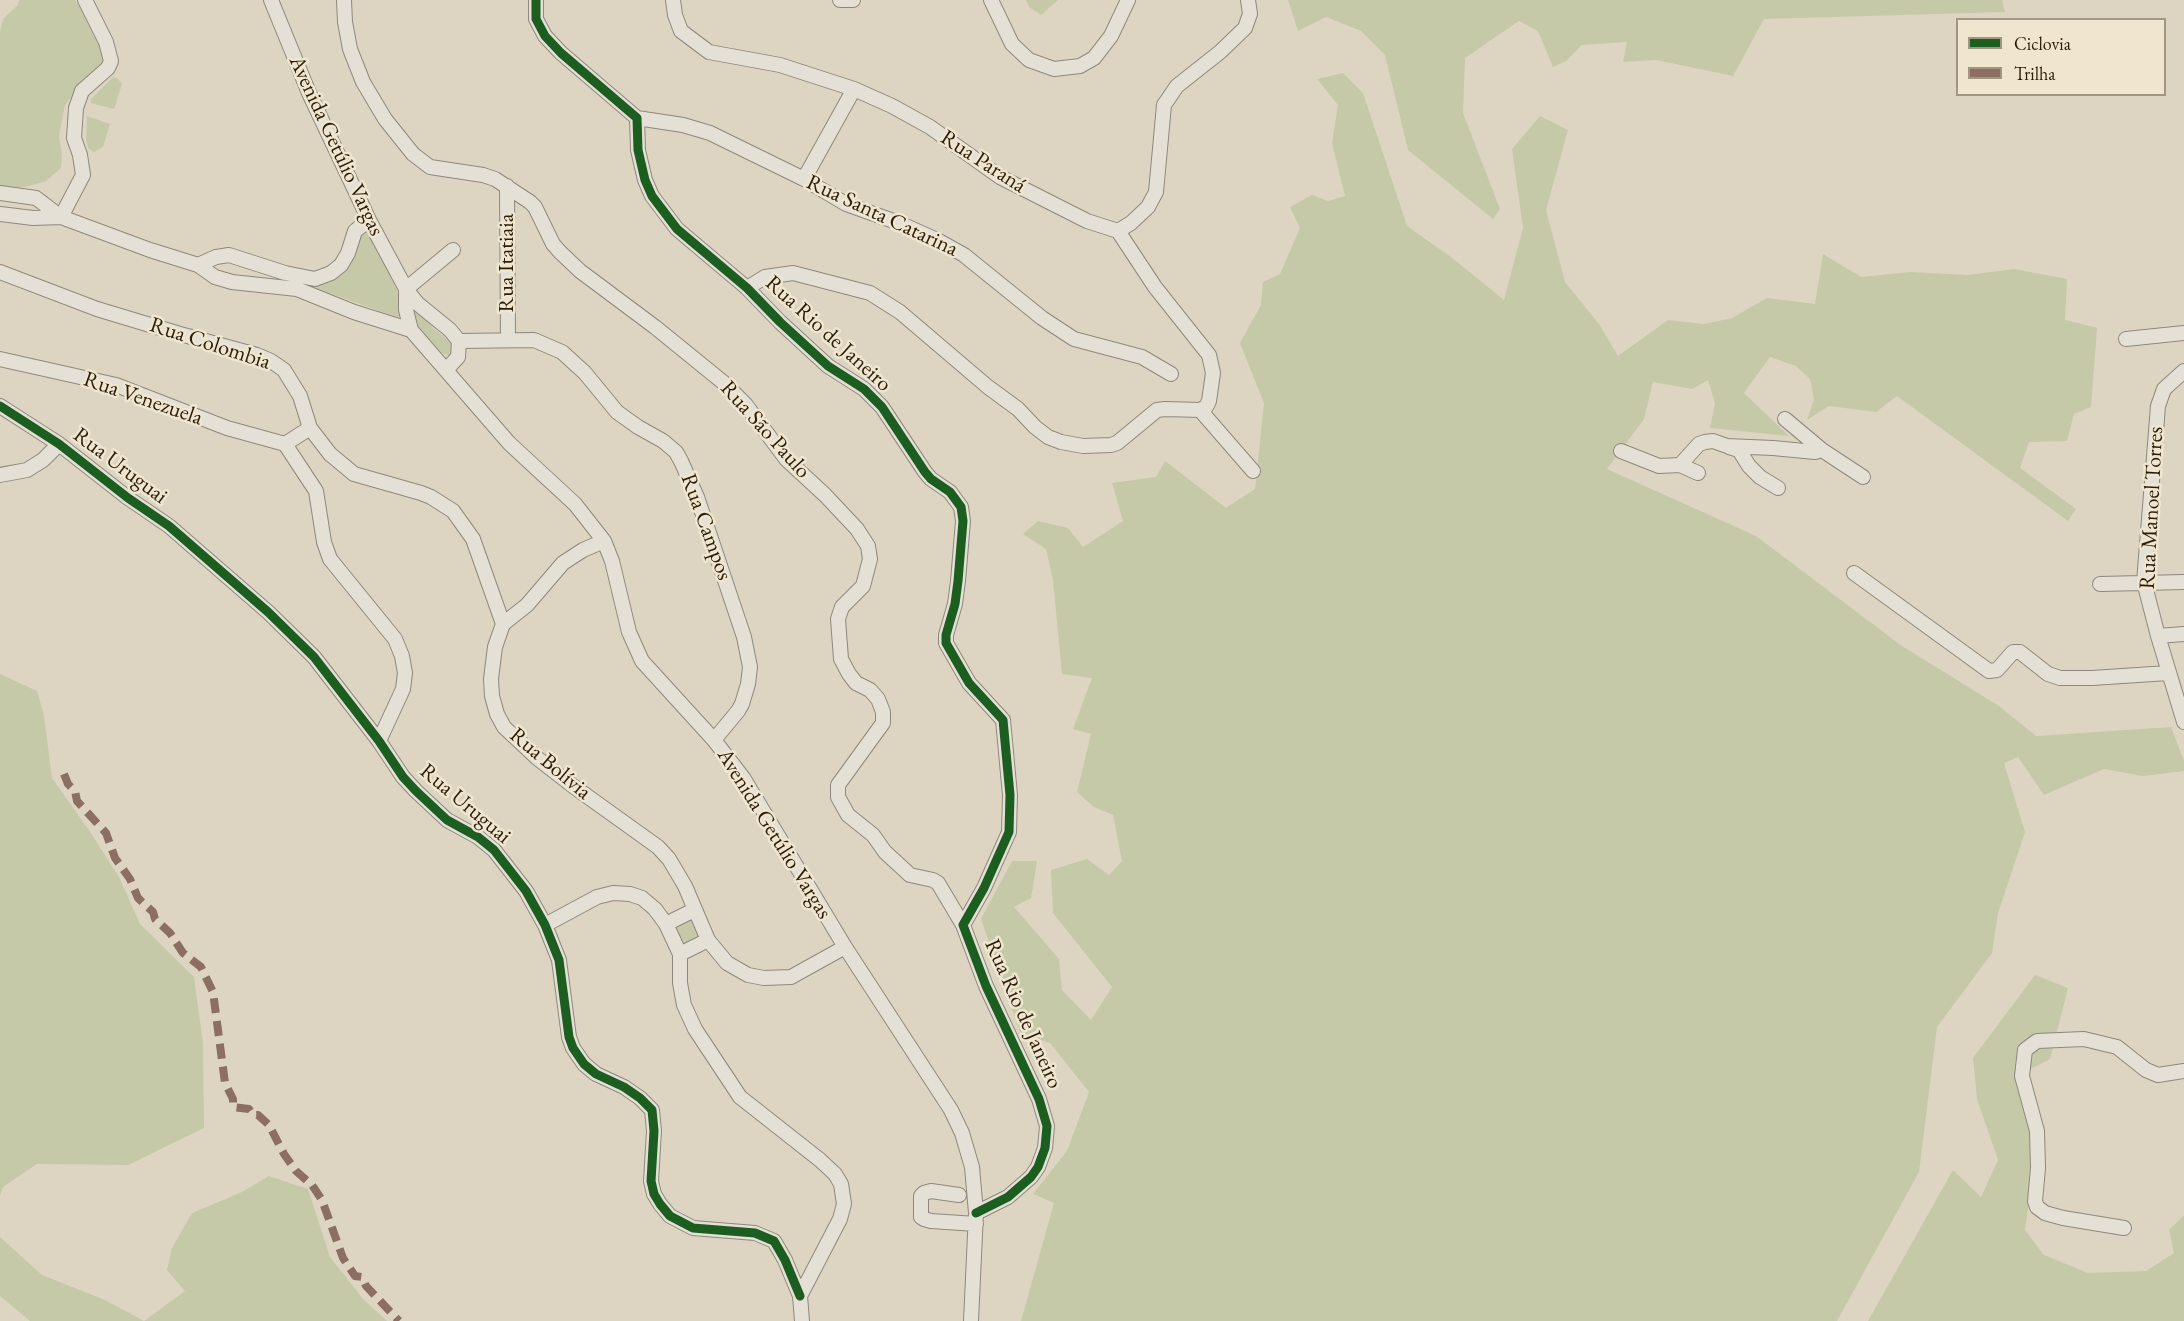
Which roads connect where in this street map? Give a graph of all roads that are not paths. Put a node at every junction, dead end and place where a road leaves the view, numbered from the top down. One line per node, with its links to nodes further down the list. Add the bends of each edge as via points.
1 (85, 0): 17 (street, via 111,61 81,91 74,138 83,175)
2 (271, 0): 18 (street, Avenida Getúlio Vargas, via 309,93)
3 (344, 0): 14 (street, Rua São Paulo, via 350,49 363,81 385,119 413,154 430,167 483,175)
4 (536, 0): 12 (street, via 536,19 545,36)
5 (673, 0): 11 (street, Rua Paraná, via 681,31 709,52 780,65)
6 (840, 0): 7 (street)
7 (853, 0)
8 (991, 0): 9 (street, via 1012,44 1029,60 1054,69 1080,66 1094,58 1111,36)
9 (1128, 0)
10 (1248, 0): 19 (street, via 1250,14 1245,28 1177,86 1164,105 1156,192 1148,207)
11 (854, 89): 13 (street); 19 (street, Rua Paraná, via 913,117 1000,177 1087,221)
12 (637, 118): 13 (street, Rua Santa Catarina, via 711,133); 26 (street, Rua Rio de Janeiro, via 638,150 652,196 677,229)
13 (804, 179): 36 (street, Rua Santa Catarina, via 846,204 899,223 964,255 1074,339 1142,357)
14 (507, 186): 31 (street, Rua Itatiaia); 67 (street, Rua São Paulo, via 535,207 553,244 580,271 737,395 786,459 845,516 868,546 870,559 863,586 843,607 838,619 839,643 841,659 849,674 878,699 883,723 838,785 838,797 848,815 873,835 910,875 938,883)
15 (0, 193): 17 (street, via 36,198)
16 (0, 214): 17 (street)
17 (61, 217): 21 (street)
18 (369, 220): 24 (street, via 356,231 341,265 324,276); 27 (street, Avenida Getúlio Vargas)
19 (1118, 231): 38 (street, via 1155,287 1209,355 1211,389 1206,407)
20 (453, 250): 27 (street)
21 (198, 266): 22 (street, via 229,255); 25 (street, via 215,277)
22 (262, 266): 24 (street); 25 (street)
23 (0, 272): 40 (street, Rua Colombia, via 98,309 271,361 292,380)
24 (298, 283): 25 (street); 28 (street, via 354,312)
25 (259, 284)
26 (747, 288): 38 (street, via 765,277 793,273 870,293 900,312 1035,427 1061,442 1111,445 1157,411); 67 (street, Rua Rio de Janeiro, via 828,366 864,389 882,407 926,472 950,492 963,513 958,581 946,642 969,683 1003,720 1010,795 1009,832)
27 (406, 289): 28 (street, Avenida Getúlio Vargas); 32 (street, Avenida Getúlio Vargas)
28 (411, 330): 34 (street, Avenida Getúlio Vargas)
29 (2184, 333): 30 (street)
30 (2126, 339)
31 (508, 340): 32 (street, Rua Campos); 62 (street, Rua Campos, via 534,340 573,360 617,412 670,446 687,472 744,637 750,667 742,704)
32 (459, 341): 34 (street, via 458,357)
33 (0, 359): 42 (street, Rua Venezuela, via 116,385 227,428)
34 (446, 369): 52 (street, Avenida Getúlio Vargas, via 509,443 575,504)
35 (2184, 371): 54 (street, Rua Manoel Torres, via 2164,389 2158,406)
36 (1171, 374)
37 (0, 406): 41 (street, Rua Uruguai)
38 (1200, 410): 47 (street)
39 (1785, 419): 44 (street)
40 (309, 428): 42 (street); 57 (street, via 330,454 354,474 421,493 453,511 473,539)
41 (58, 444): 49 (street, via 27,470); 63 (street, Rua Uruguai, via 193,545 268,612 314,657)
42 (285, 444): 63 (street, via 316,491 330,559 395,639 402,656 403,689)
43 (1727, 446): 44 (street); 46 (street, via 1713,441 1699,444); 51 (street, via 1739,450 1760,477)
44 (1822, 450): 50 (street)
45 (1621, 451): 46 (street, via 1659,466)
46 (1680, 465): 48 (street)
47 (1253, 471)
48 (1698, 473)
49 (0, 475)
50 (1863, 477)
51 (1778, 488)
52 (604, 541): 57 (street, via 563,563 527,605); 62 (street, Avenida Getúlio Vargas, via 628,632 642,661)
53 (1854, 573): 60 (street, via 1989,671 1999,669 2013,652 2020,652 2048,674 2060,678)
54 (2144, 582): 55 (street); 56 (street); 59 (street, Rua Manoel Torres)
55 (2184, 582)
56 (2100, 584)
57 (503, 624): 64 (street, Rua Bolívia, via 491,679 504,727 537,758 658,847 678,871)
58 (2184, 634): 59 (street)
59 (2157, 636): 60 (street, Rua Manoel Torres)
60 (2168, 673): 61 (street, Rua Manoel Torres)
61 (2184, 722)
62 (714, 740): 69 (street, Avenida Getúlio Vargas, via 744,779)
63 (379, 741): 66 (street, Rua Uruguai, via 403,777 428,804 494,850 526,891)
64 (694, 910): 65 (street); 68 (street, Rua Bolívia)
65 (666, 924): 66 (street, via 642,898 613,892); 70 (street)
66 (545, 925): 75 (street, Rua Uruguai, via 559,960 573,1048 596,1074 632,1092 652,1110 651,1181 660,1204 670,1216 693,1228 755,1233 774,1241)
67 (963, 925): 73 (street, Rua Rio de Janeiro, via 986,986 1039,1099 1047,1126 1045,1148 1031,1177)
68 (708, 940): 69 (street, Rua Bolívia, via 727,963 748,975 764,978 791,977); 70 (street)
69 (845, 947): 73 (street, Avenida Getúlio Vargas, via 951,1110 972,1167)
70 (680, 954): 75 (street, via 684,1005 740,1097 820,1160 841,1184 844,1204 840,1219)
71 (2184, 1071): 74 (street, via 2158,1075 2117,1047 2084,1039 2037,1041 2025,1050 2022,1076 2037,1131 2037,1207 2063,1218)
72 (959, 1195): 73 (street, via 924,1193 921,1216 931,1221)
73 (976, 1218): 77 (street, Avenida Getúlio Vargas)
74 (2124, 1228)
75 (800, 1296): 76 (street)
76 (801, 1321)
77 (971, 1321)

